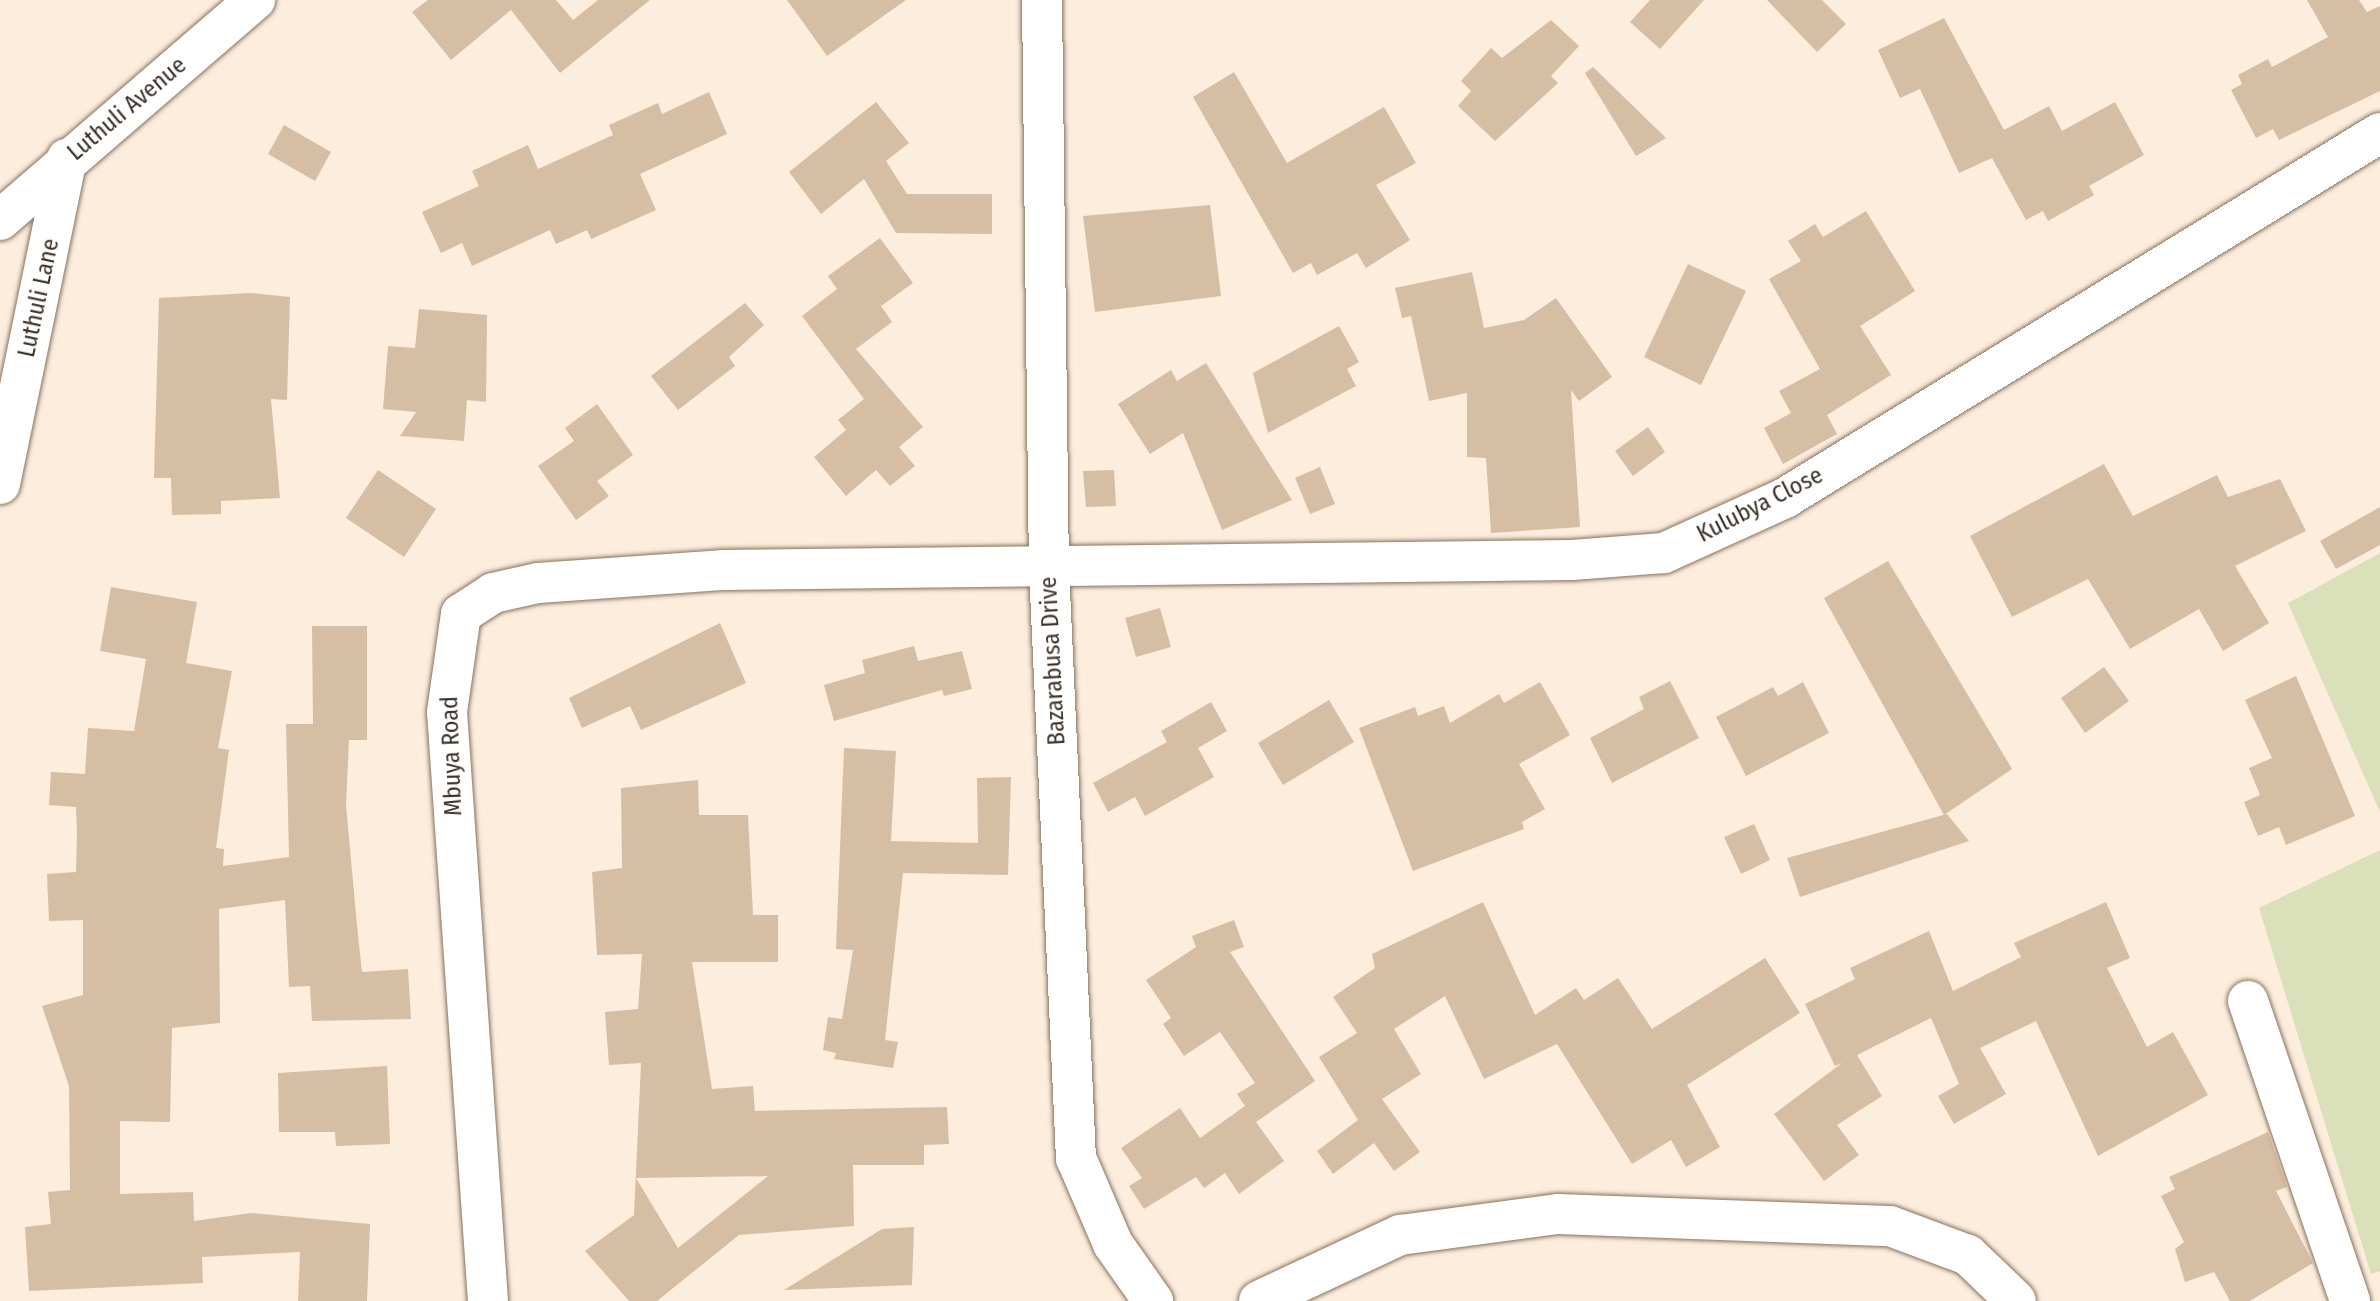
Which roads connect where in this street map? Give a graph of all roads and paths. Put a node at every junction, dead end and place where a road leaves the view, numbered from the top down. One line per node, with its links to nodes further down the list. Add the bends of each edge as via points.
1 (255, 0): 4 (street, Luthuli Avenue)
2 (1042, 0): 7 (street, Bazarabusa Drive)
3 (2380, 133): 7 (street, Kulubya Close, via 1785,498 1664,553)
4 (67, 159): 5 (street, Luthuli Avenue); 6 (street, Luthuli Lane)
5 (0, 220)
6 (0, 484)
7 (1049, 569): 9 (street, Mbuya Road, via 722,570 538,583 493,593 461,614 447,712); 10 (street, Bazarabusa Drive, via 1076,1158 1113,1244)
8 (2248, 1001): 13 (street)
9 (488, 1301)
10 (1153, 1301)
11 (1259, 1301): 12 (street, via 1400,1235 1558,1214 1890,1226 1968,1255)
12 (2016, 1301)
13 (2350, 1301)

